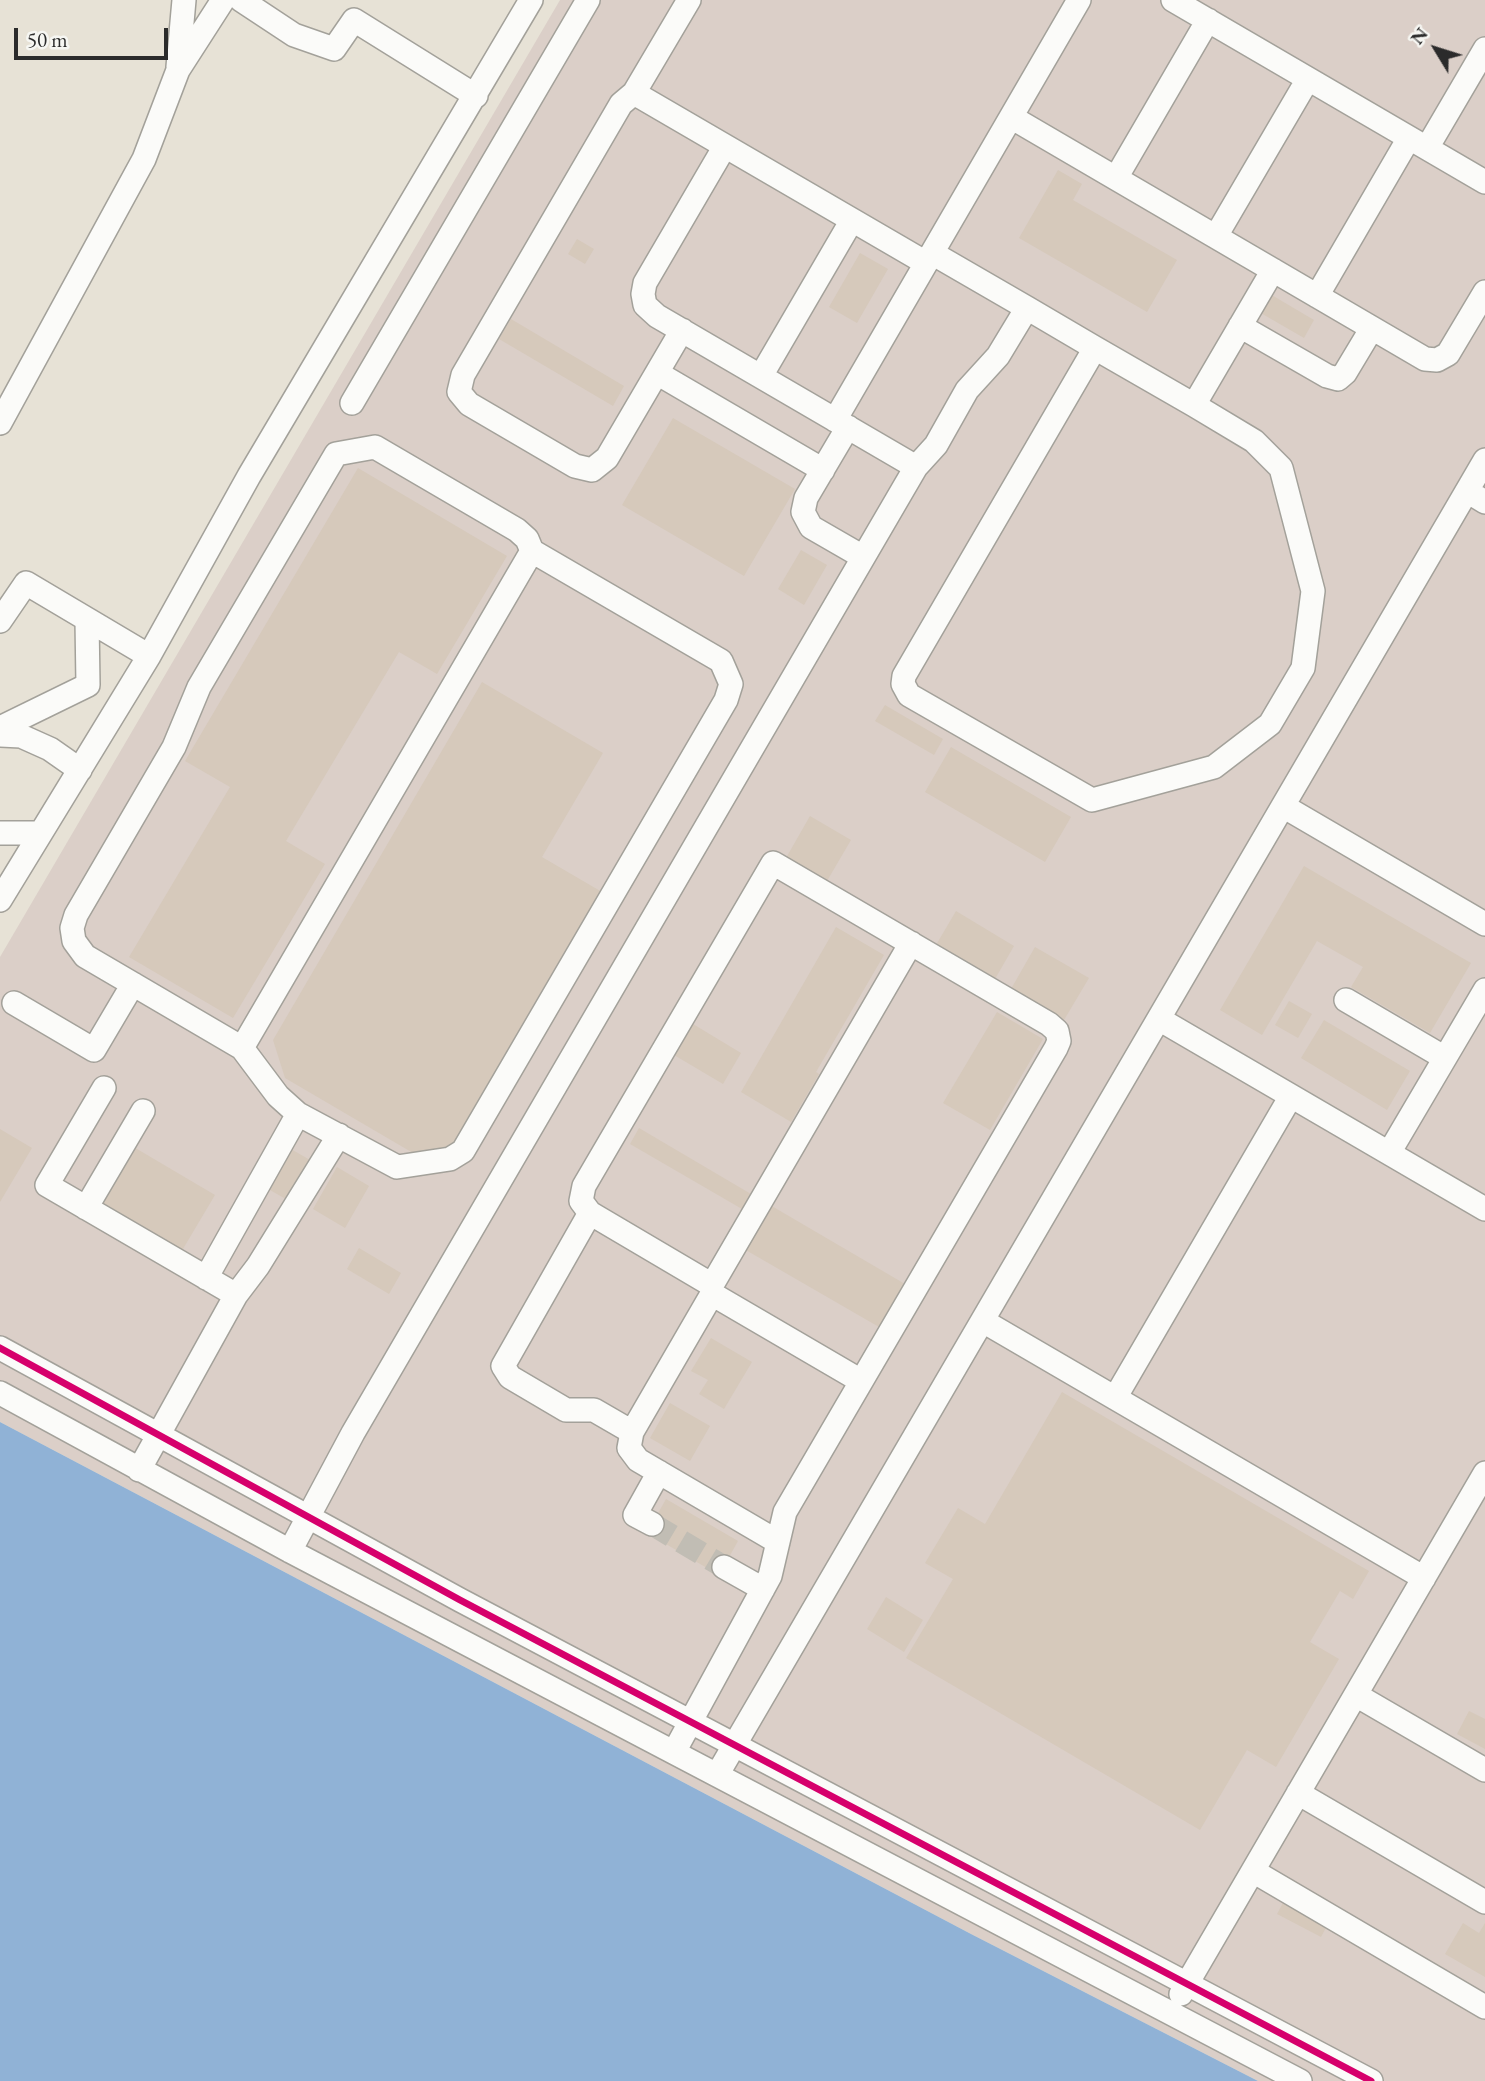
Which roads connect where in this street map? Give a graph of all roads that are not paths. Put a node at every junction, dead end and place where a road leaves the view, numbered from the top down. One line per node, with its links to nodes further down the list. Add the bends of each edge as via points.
1 (184, 0): 11 (street)
2 (223, 0): 11 (street)
3 (241, 0): 14 (street, via 294,35 334,50 354,20)
4 (531, 0): 14 (street)
5 (588, 0): 33 (street)
6 (689, 0): 13 (street)
7 (1079, 0): 15 (street)
8 (1173, 0): 9 (street)
9 (1208, 20): 12 (street); 18 (street)
10 (1485, 49): 16 (street)
11 (178, 70): 36 (street, via 144,159)
12 (1308, 79): 16 (street); 21 (street)
13 (634, 93): 17 (street); 31 (street, via 621,104 458,388 469,404 588,471 604,462)
14 (476, 96): 45 (street, via 248,476)
15 (1011, 117): 18 (street); 22 (street)
16 (1418, 143): 19 (street); 25 (street)
17 (725, 146): 20 (street); 29 (street, via 643,288 649,309)
18 (1116, 178): 21 (street)
19 (1485, 182)
20 (852, 220): 22 (street); 32 (street)
21 (1216, 236): 23 (street)
22 (929, 258): 26 (street); 35 (street)
23 (1273, 270): 25 (street); 27 (street)
24 (1485, 292): 28 (street, via 1451,350 1437,360 1425,359)
25 (1317, 296): 28 (street)
26 (1027, 308): 30 (street); 38 (street, via 999,356 967,390 936,445)
27 (1240, 326): 28 (street, via 1338,379); 34 (street)
28 (1372, 328)
29 (682, 330): 31 (street); 32 (street)
30 (1096, 348): 34 (street); 34 (street, via 902,684 909,695 1087,799 1214,767 1270,724 1304,666 1313,591 1280,467 1255,442)
31 (657, 373): 39 (street)
32 (761, 376): 35 (street)
33 (352, 403)
34 (1194, 405)
35 (841, 423): 38 (street); 39 (street)
36 (0, 424)
37 (1485, 460): 40 (street)
38 (916, 467): 42 (street)
39 (823, 470): 42 (street, via 804,502 806,520)
40 (1476, 496): 49 (street)
41 (532, 551): 57 (street, via 517,530 375,447 333,457 199,687 174,747 73,921 72,934 81,951); 62 (street); 68 (street, via 721,662 730,675 730,692 460,1154 397,1167)
42 (863, 557): 86 (street)
43 (87, 620): 44 (street, via 26,583); 45 (street); 46 (street, via 88,685)
44 (0, 621)
45 (149, 656): 48 (street)
46 (0, 727)
47 (0, 735): 48 (street, via 21,736)
48 (80, 770): 51 (street)
49 (1283, 806): 55 (street); 61 (street)
50 (0, 833): 51 (street)
51 (41, 833): 53 (street)
52 (0, 842): 53 (street)
53 (17, 872): 54 (street)
54 (0, 901)
55 (1485, 924)
56 (911, 943): 72 (street, via 773,863 584,1186 581,1201); 74 (street); 78 (street, via 1052,1026 1059,1041)
57 (133, 984): 60 (street, via 94,1050); 62 (street)
58 (1485, 990): 63 (street)
59 (1346, 1000): 63 (street)
60 (14, 1003)
61 (1158, 1018): 65 (street); 76 (street)
62 (242, 1048): 67 (street, via 278,1096)
63 (1445, 1058): 69 (street)
64 (104, 1088): 70 (street, via 47,1185)
65 (1291, 1096): 69 (street); 80 (street)
66 (142, 1111): 70 (street)
67 (298, 1114): 68 (street); 73 (street)
68 (339, 1135): 75 (street)
69 (1389, 1153): 71 (street)
70 (86, 1208): 73 (street)
71 (1485, 1209)
72 (590, 1213): 74 (street); 81 (street, via 503,1366 510,1377 566,1410 594,1410)
73 (206, 1278): 75 (street)
74 (712, 1289): 78 (street); 81 (street)
75 (236, 1295): 82 (street)
76 (983, 1321): 80 (street); 95 (street)
77 (0, 1348): 82 (street)
78 (861, 1381): 88 (street, via 785,1512)
79 (0, 1393): 83 (street)
80 (1115, 1398): 91 (street)
81 (632, 1432): 84 (street, via 631,1452)
82 (159, 1433): 83 (street); 86 (street)
83 (139, 1470): 89 (street)
84 (659, 1472): 87 (street, via 635,1515); 88 (street)
85 (1485, 1473): 91 (street)
86 (308, 1515): 89 (street); 94 (street)
87 (652, 1524)
88 (778, 1542): 92 (street)
89 (290, 1551): 96 (street)
90 (724, 1567): 92 (street)
91 (1424, 1578): 93 (street)
92 (763, 1589): 94 (street)
93 (1356, 1695): 97 (street); 99 (street)
94 (691, 1721): 95 (street); 96 (street)
95 (735, 1745): 98 (street); 102 (street)
96 (674, 1752): 98 (street)
97 (1485, 1770)
98 (717, 1775): 104 (street)
99 (1298, 1793): 100 (street); 101 (street)
100 (1253, 1871): 102 (street); 103 (street)
101 (1485, 1902)
102 (1187, 1983): 104 (street); 106 (street)
103 (1485, 2007)
104 (1170, 2012): 105 (street)
105 (1300, 2081)
106 (1371, 2081)

